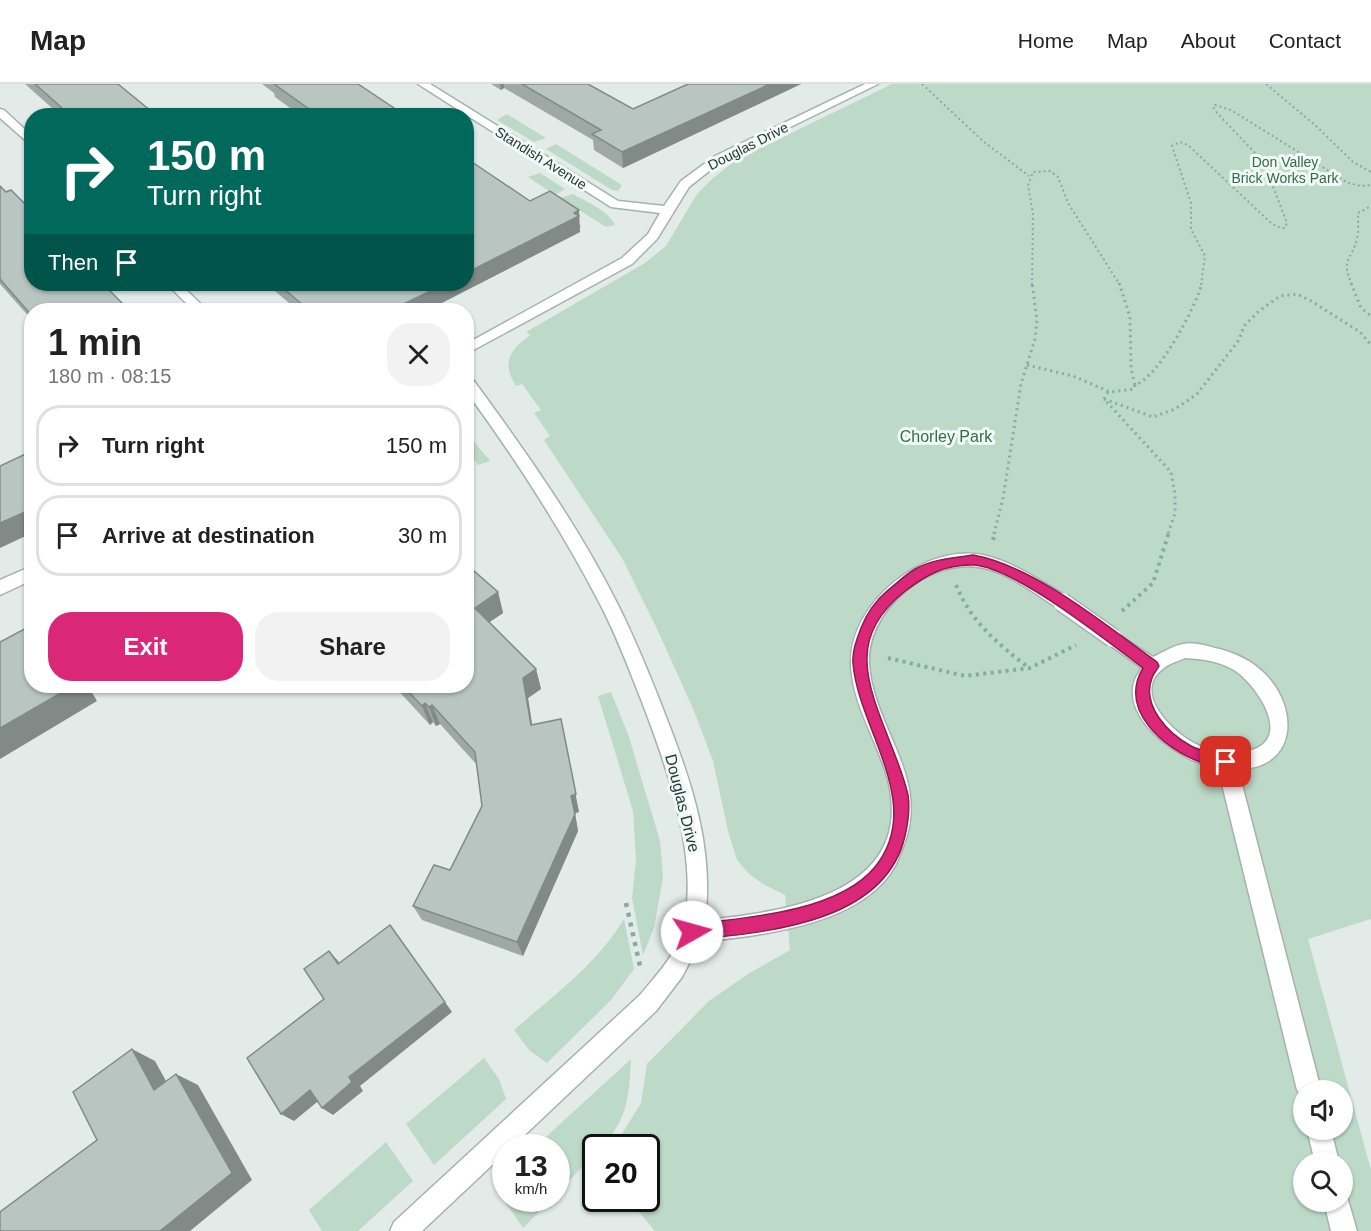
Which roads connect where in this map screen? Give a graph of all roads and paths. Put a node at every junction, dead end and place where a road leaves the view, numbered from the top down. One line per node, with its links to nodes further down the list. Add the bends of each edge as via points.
1 (423, 84): 5 (street, Standish Avenue)
2 (922, 84): 10 (path, via 984,142)
3 (1266, 84): 9 (path, via 1353,162)
4 (867, 85): 13 (street, Douglas Drive, via 719,158 686,184)
5 (461, 108)
6 (0, 112): 8 (street)
7 (474, 116): 13 (street, Standish Avenue, via 615,204)
8 (24, 135)
9 (1371, 172)
10 (1029, 176): 19 (path, via 1033,214 1031,274 1037,320); 20 (path, via 1039,170 1058,176 1068,202 1115,277 1128,306 1131,376)
11 (1371, 185): 20 (path, via 1348,183 1231,110 1215,105 1256,154 1287,223 1285,228 1270,222 1188,145 1180,142 1172,146 1191,203 1191,229 1205,256 1204,274 1177,335 1157,366 1142,383)
12 (1371, 206): 16 (path, via 1358,213 1357,238 1346,271 1361,308)
13 (667, 210): 18 (street, Douglas Drive, via 647,244 627,261)
14 (180, 291): 15 (street)
15 (193, 303)
16 (1371, 316)
17 (1371, 345): 23 (path, via 1360,332 1311,301 1297,294 1280,296 1244,326 1239,340 1197,394 1175,409 1153,417)
18 (474, 346)
19 (1027, 365): 22 (path, via 1066,374); 25 (path)
20 (1135, 385): 22 (path, via 1134,389)
21 (474, 391): 35 (street, Douglas Drive, via 568,532 609,604 644,683 674,760 697,853)
22 (1108, 392): 23 (path)
23 (1104, 399): 28 (path, via 1171,472 1175,494 1175,513 1154,583)
24 (950, 563): 25 (street); 30 (street, via 921,571 886,600 866,630); 32 (path, via 957,589 971,616 994,641)
25 (987, 563): 31 (street, bridge, via 1019,576 1062,602)
26 (24, 576): 27 (street)
27 (0, 588)
28 (1120, 612)
29 (1080, 644): 32 (path)
30 (861, 651): 32 (path, via 965,676); 35 (street, via 867,695 901,798 894,847 880,872 862,889 808,915)
31 (1152, 666): 33 (street, via 1143,692 1155,724 1186,750); 33 (street, via 1166,656 1184,651 1206,652 1249,670 1265,686 1279,713 1277,739 1266,752 1248,760)
32 (1030, 668)
33 (1226, 762): 37 (street)
34 (626, 903): 36 (path)
35 (692, 932): 36 (street, Douglas Drive, via 674,971)
36 (648, 1003): 39 (street, Douglas Drive)
37 (1306, 1080)
38 (1339, 1212): 40 (street)
39 (403, 1231)
40 (1344, 1231)

